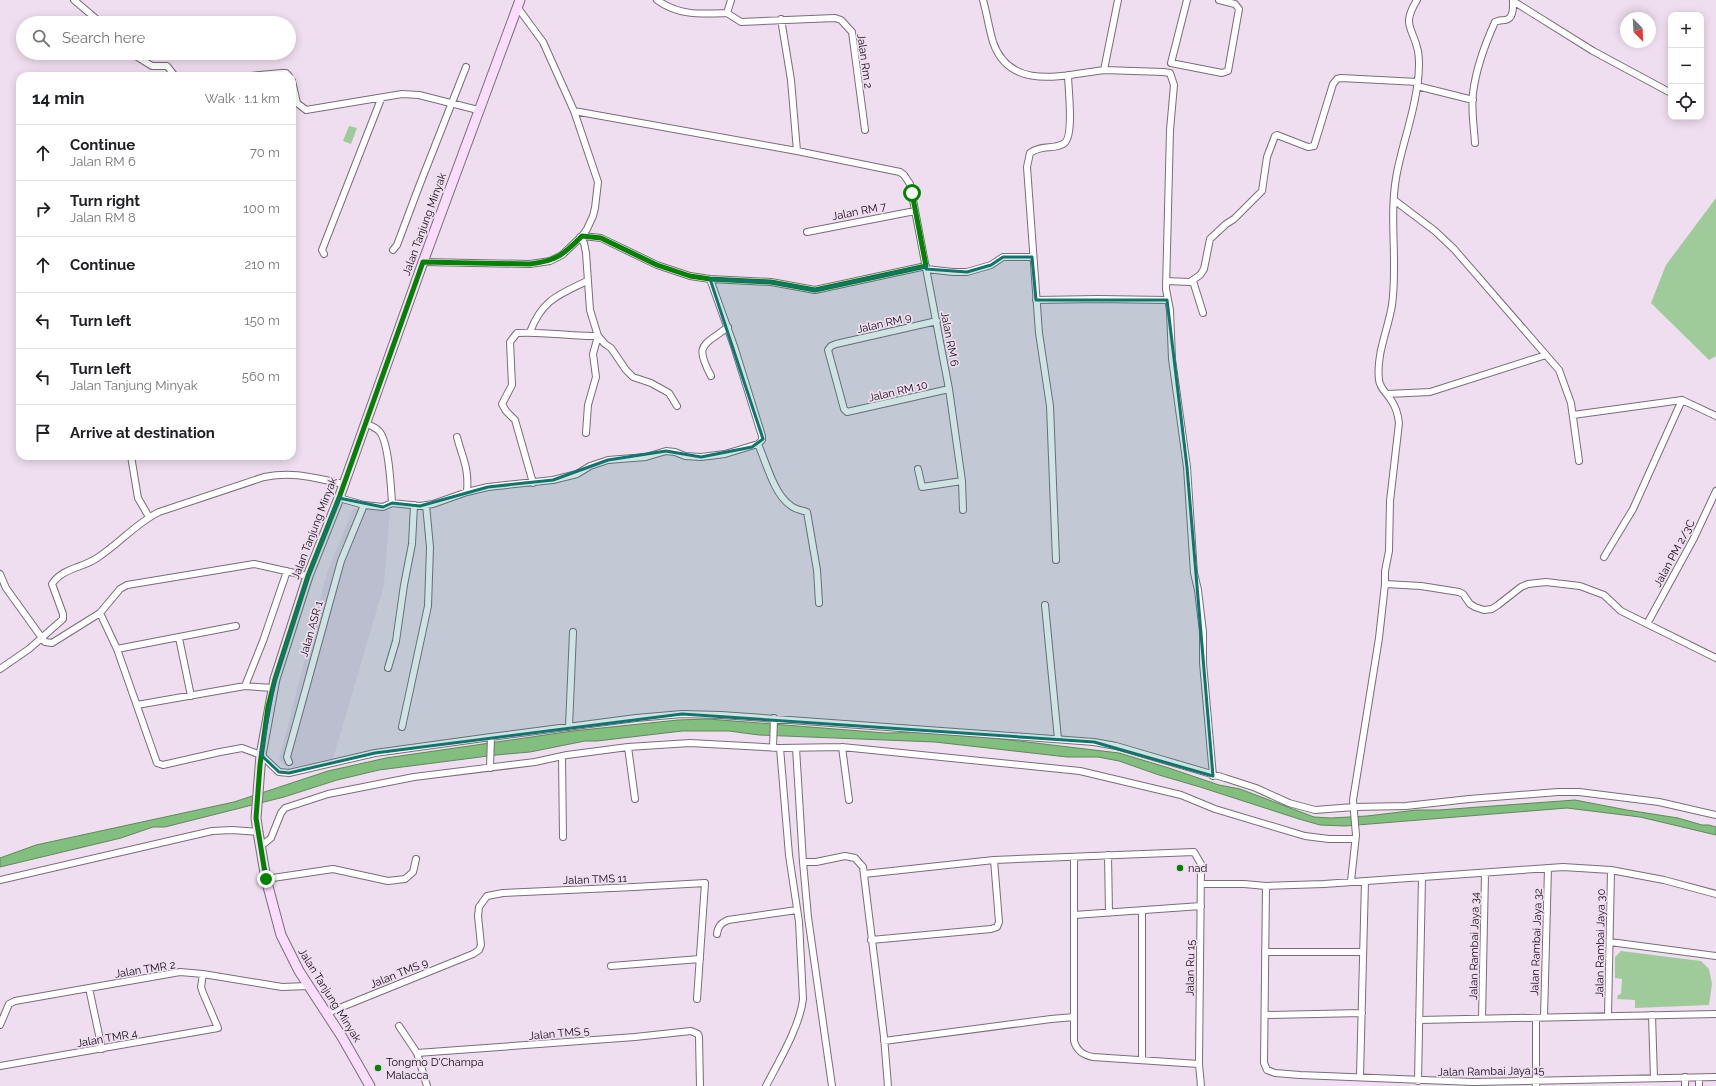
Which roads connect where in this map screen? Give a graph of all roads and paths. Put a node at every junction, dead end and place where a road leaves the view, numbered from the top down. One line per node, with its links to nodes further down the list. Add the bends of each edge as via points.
1 (74, 0): 12 (street)
2 (657, 0): 11 (street, via 688,14)
3 (731, 0): 11 (street)
4 (983, 0): 20 (street, via 993,42 1008,67 1020,74 1034,77)
5 (1118, 0): 17 (street)
6 (1187, 0): 15 (street)
7 (1219, 0): 15 (street, via 1235,4 1239,9 1228,71 1222,73)
8 (1417, 0): 21 (street, via 1408,18 1408,26 1418,50)
9 (1513, 0): 22 (street, via 1593,51); 25 (street, via 1511,17 1496,21 1487,40 1479,65)
10 (518, 2): 27 (main road, Jalan Tanjung Minyak); 28 (street, via 543,42)
11 (727, 13): 13 (street, Jalan Rm 2, via 741,22)
12 (93, 16)
13 (781, 19): 29 (street, Jalan Rm 2, via 835,18 848,25 852,32); 31 (street, via 791,80)
14 (142, 60): 18 (street, via 152,66 167,66)
15 (1171, 63): 19 (street)
16 (466, 67): 26 (street)
17 (1104, 70): 19 (street); 20 (street)
18 (172, 72)
19 (1170, 73): 43 (street, via 1174,85 1170,130)
20 (1068, 75): 38 (street, via 1070,128 1067,141 1063,145 1037,148 1030,153 1026,168)
21 (1418, 84): 25 (street); 32 (street, via 1396,179); 44 (street, via 1337,79 1333,84 1314,146 1308,147 1275,136 1267,157 1262,191 1234,219 1215,232 1210,239 1204,269)
22 (1668, 91)
23 (296, 99): 24 (street, via 300,107 306,110)
24 (381, 99): 26 (street, via 402,94 420,95); 37 (street, via 322,250)
25 (1473, 100): 30 (street)
26 (452, 103): 27 (street); 36 (street, via 398,245)
27 (478, 110): 39 (main road, Jalan Tanjung Minyak)
28 (574, 111): 31 (street); 35 (street, via 598,182 595,208 587,229)
29 (865, 130)
30 (1475, 143)
31 (797, 151): 33 (street, Jalan RM 6, via 904,175 910,184)
32 (1394, 200): 52 (street, via 1454,249); 55 (street, via 1394,287 1380,350 1379,370 1381,388)
33 (915, 211): 34 (street, Jalan RM 7); 40 (street, Jalan RM 6)
34 (806, 232)
35 (581, 236): 39 (street, via 562,255 544,262); 41 (street, via 601,238 657,265 690,276); 42 (street, via 586,253)
36 (393, 250)
37 (324, 254)
38 (1032, 257): 40 (street, via 1003,257 991,265 967,272); 45 (street)
39 (423, 262): 61 (main road, Jalan Tanjung Minyak)
40 (926, 268): 41 (street, via 815,290 771,282); 48 (street, Jalan RM 6)
41 (710, 279): 49 (street)
42 (587, 281): 50 (street, via 547,303 540,310); 51 (street, via 591,318)
43 (1166, 281): 44 (street); 46 (street)
44 (1193, 281): 47 (street)
45 (1036, 300): 46 (street); 81 (street, via 1050,406)
46 (1167, 300): 117 (street, via 1170,310 1173,367 1187,467 1194,573 1203,632 1203,663)
47 (1203, 313)
48 (936, 322): 54 (street, Jalan RM 6); 58 (street, Jalan RM 9, via 831,346 828,350 844,409)
49 (728, 328): 53 (street, via 703,345 701,351 704,363); 64 (street, via 762,436)
50 (530, 332): 51 (street); 69 (street, via 517,333 510,342 512,385 502,404 515,420)
51 (598, 336): 57 (street, via 611,348 633,377 651,383 668,393); 62 (street, via 593,354 596,377 588,405)
52 (1546, 355): 55 (street, via 1430,392); 59 (street, via 1559,370)
53 (711, 376)
54 (949, 389): 58 (street, Jalan RM 10); 68 (street, Jalan RM 6)
55 (1387, 394): 85 (street, via 1397,410 1399,422 1390,501 1389,551)
56 (1682, 400): 59 (street); 60 (street); 80 (street, via 1633,508)
57 (677, 406)
58 (850, 412)
59 (1573, 415): 66 (street)
60 (1716, 416)
61 (365, 423): 70 (main road, Jalan Tanjung Minyak); 74 (street, via 380,431 383,438)
62 (586, 433)
63 (457, 437): 72 (street, via 466,463)
64 (758, 444): 69 (street, via 725,454 701,457 666,451 646,457 608,460 577,474); 87 (street, via 784,500 790,506 807,512 817,570)
65 (132, 460): 79 (street, via 138,498)
66 (1579, 461)
67 (918, 469): 68 (street, via 922,487)
68 (962, 481): 78 (street, Jalan RM 6)
69 (533, 483): 72 (street, via 488,487)
70 (344, 484): 73 (main road, Jalan Tanjung Minyak); 79 (street, via 305,475 280,474 264,477)
71 (1716, 491): 90 (street, Jalan PM 2/3C, via 1694,538)
72 (467, 492): 77 (street)
73 (339, 498): 75 (street); 84 (main road, Jalan Tanjung Minyak)
74 (392, 503): 75 (street, via 383,507); 76 (street)
75 (364, 505): 115 (street, Jalan ASR 1, via 339,568 287,757)
76 (414, 505): 77 (street); 97 (street, via 412,544 396,640)
77 (426, 505): 104 (street, via 430,547 428,606)
78 (963, 510)
79 (149, 517): 93 (street, via 97,558 55,579 52,584 63,619)
80 (1604, 557)
81 (1056, 560)
82 (287, 571): 84 (street); 89 (street, via 254,564 127,585 120,589); 99 (street)
83 (0, 574): 86 (street)
84 (308, 576): 100 (main road, Jalan Tanjung Minyak)
85 (1385, 584): 90 (street, via 1459,592 1470,604 1484,610 1492,609 1528,584 1546,582 1580,586 1604,595 1621,611); 120 (street)
86 (3, 588): 93 (street)
87 (819, 603)
88 (1045, 605): 106 (street)
89 (100, 613): 93 (street, via 57,641 46,642); 95 (street)
90 (1647, 624): 96 (street)
91 (236, 626): 94 (street)
92 (573, 632): 105 (street)
93 (42, 638): 98 (street)
94 (179, 638): 95 (street); 101 (street)
95 (117, 649): 102 (street)
96 (1716, 658)
97 (388, 668)
98 (0, 669)
99 (245, 686): 100 (street); 101 (street)
100 (273, 688): 113 (main road, Jalan Tanjung Minyak)
101 (191, 696): 102 (street)
102 (137, 706): 113 (street, via 157,763 163,765 242,748)
103 (773, 721): 105 (street, via 682,714); 106 (street); 108 (street)
104 (402, 727)
105 (569, 728): 107 (street)
106 (1058, 739): 117 (street, via 1116,746)
107 (490, 740): 113 (street, via 375,753 289,773 279,772); 116 (street)
108 (773, 746): 109 (street, via 690,743); 111 (street)
109 (628, 747): 114 (street); 118 (street)
110 (842, 747): 112 (street); 119 (street); 124 (street, via 1080,771 1181,795 1305,836 1329,839)
111 (780, 748): 112 (street); 144 (street, via 789,855)
112 (796, 748): 130 (street)
113 (261, 755): 122 (main road, Jalan Tanjung Minyak, via 256,818)
114 (562, 756): 116 (street); 123 (street)
115 (289, 762)
116 (490, 766): 125 (street, via 414,777 328,794 285,808 271,838)
117 (1213, 776): 120 (street, via 1256,788 1302,807 1325,810)
118 (635, 799)
119 (849, 800)
120 (1354, 807): 121 (street, via 1406,806 1579,792 1659,802); 124 (street)
121 (1716, 815)
122 (258, 832): 125 (main road, Jalan Tanjung Minyak); 137 (street, via 212,831)
123 (563, 837)
124 (1356, 837): 138 (street)
125 (260, 847): 136 (main road, Jalan Tanjung Minyak)
126 (1108, 855): 127 (street); 140 (street, Jalan Ru 15, via 1194,852 1201,864); 146 (street)
127 (1074, 858): 129 (street); 147 (street)
128 (416, 859): 136 (street, via 413,872 405,879 388,881 333,869)
129 (994, 860): 133 (street); 149 (street, via 999,922 996,927)
130 (803, 862): 133 (street, via 845,856 855,858 863,867); 150 (street)
131 (1548, 868): 132 (street); 134 (street); 170 (street, Jalan Rambai Jaya 32)
132 (1611, 870): 142 (street, via 1664,880); 151 (street, Jalan Rambai Jaya 30)
133 (864, 874): 149 (street)
134 (1485, 874): 135 (street); 171 (street, Jalan Rambai Jaya 34)
135 (1422, 877): 139 (street); 173 (street)
136 (266, 879): 160 (main road, Jalan Tanjung Minyak, via 281,935)
137 (0, 880)
138 (1351, 881): 139 (street); 141 (street)
139 (1365, 881): 155 (street)
140 (1202, 884): 141 (street); 143 (street, Jalan Ru 15)
141 (1266, 886): 154 (street)
142 (1716, 894)
143 (1201, 906): 145 (street); 180 (street, Jalan Ru 15)
144 (797, 910): 148 (street, via 728,920 718,927); 152 (street)
145 (1142, 910): 146 (street); 179 (street)
146 (1109, 913): 147 (street)
147 (1074, 915): 169 (street)
148 (717, 934)
149 (871, 940): 176 (street)
150 (812, 941): 152 (street); 195 (street)
151 (1610, 942): 156 (street); 168 (street, Jalan Rambai Jaya 30)
152 (800, 943): 194 (street, via 804,999 802,1008)
153 (479, 950): 157 (street, Jalan TMS 11, via 479,907 486,896 705,883); 163 (street, Jalan TMS 9)
154 (1265, 952): 155 (street); 165 (street)
155 (1363, 952): 164 (street)
156 (1716, 956)
157 (700, 959): 158 (street); 162 (street)
158 (611, 966)
159 (203, 974): 160 (street, Jalan TMR 2, via 282,987); 161 (street, Jalan TMR 2, via 180,972); 177 (street, Jalan TMR 4, via 201,987 218,1028)
160 (308, 986): 163 (main road, Jalan Tanjung Minyak)
161 (89, 988): 174 (street, Jalan TMR 2, via 15,1001 10,1004); 177 (street)
162 (697, 999)
163 (326, 1012): 191 (main road, Jalan Tanjung Minyak)
164 (1362, 1013): 165 (street); 182 (street)
165 (1265, 1014): 182 (street, Jalan Rambai Jaya 15, via 1264,1063 1267,1070 1300,1075)
166 (1716, 1014): 167 (street)
167 (1652, 1015): 168 (street); 185 (street)
168 (1608, 1016): 170 (street)
169 (1074, 1017): 176 (street); 179 (street, via 1074,1041 1080,1052 1093,1058)
170 (1544, 1017): 172 (street)
171 (1482, 1018): 172 (street); 173 (street)
172 (1536, 1018): 188 (street)
173 (1419, 1020): 187 (street)
174 (0, 1025)
175 (399, 1026): 178 (street)
176 (884, 1040): 196 (street)
177 (102, 1049): 181 (street, Jalan TMR 4)
178 (417, 1053): 192 (street); 193 (street, Jalan TMS 5, via 691,1031 699,1037)
179 (1142, 1060): 180 (street)
180 (1199, 1064): 197 (street, Jalan Ru 15)
181 (0, 1066)
182 (1360, 1076): 187 (street, Jalan Rambai Jaya 15)
183 (1685, 1077): 185 (street, Jalan Rambai Jaya 15); 186 (street, Jalan Rambai Jaya 15); 198 (street)
184 (1716, 1077): 186 (street, Jalan Rambai Jaya 15)
185 (1654, 1078): 189 (street, Jalan Rambai Jaya 15)
186 (1699, 1078): 199 (street)
187 (1418, 1081): 190 (street, Jalan Rambai Jaya 15)
188 (1536, 1083): 189 (street, Jalan Rambai Jaya 15); 190 (street, Jalan Rambai Jaya 15)
189 (1594, 1083)
190 (1473, 1084)
191 (370, 1086)
192 (427, 1086)
193 (700, 1086)
194 (766, 1086)
195 (832, 1086)
196 (888, 1086)
197 (1201, 1086)
198 (1685, 1086)
199 (1699, 1086)

